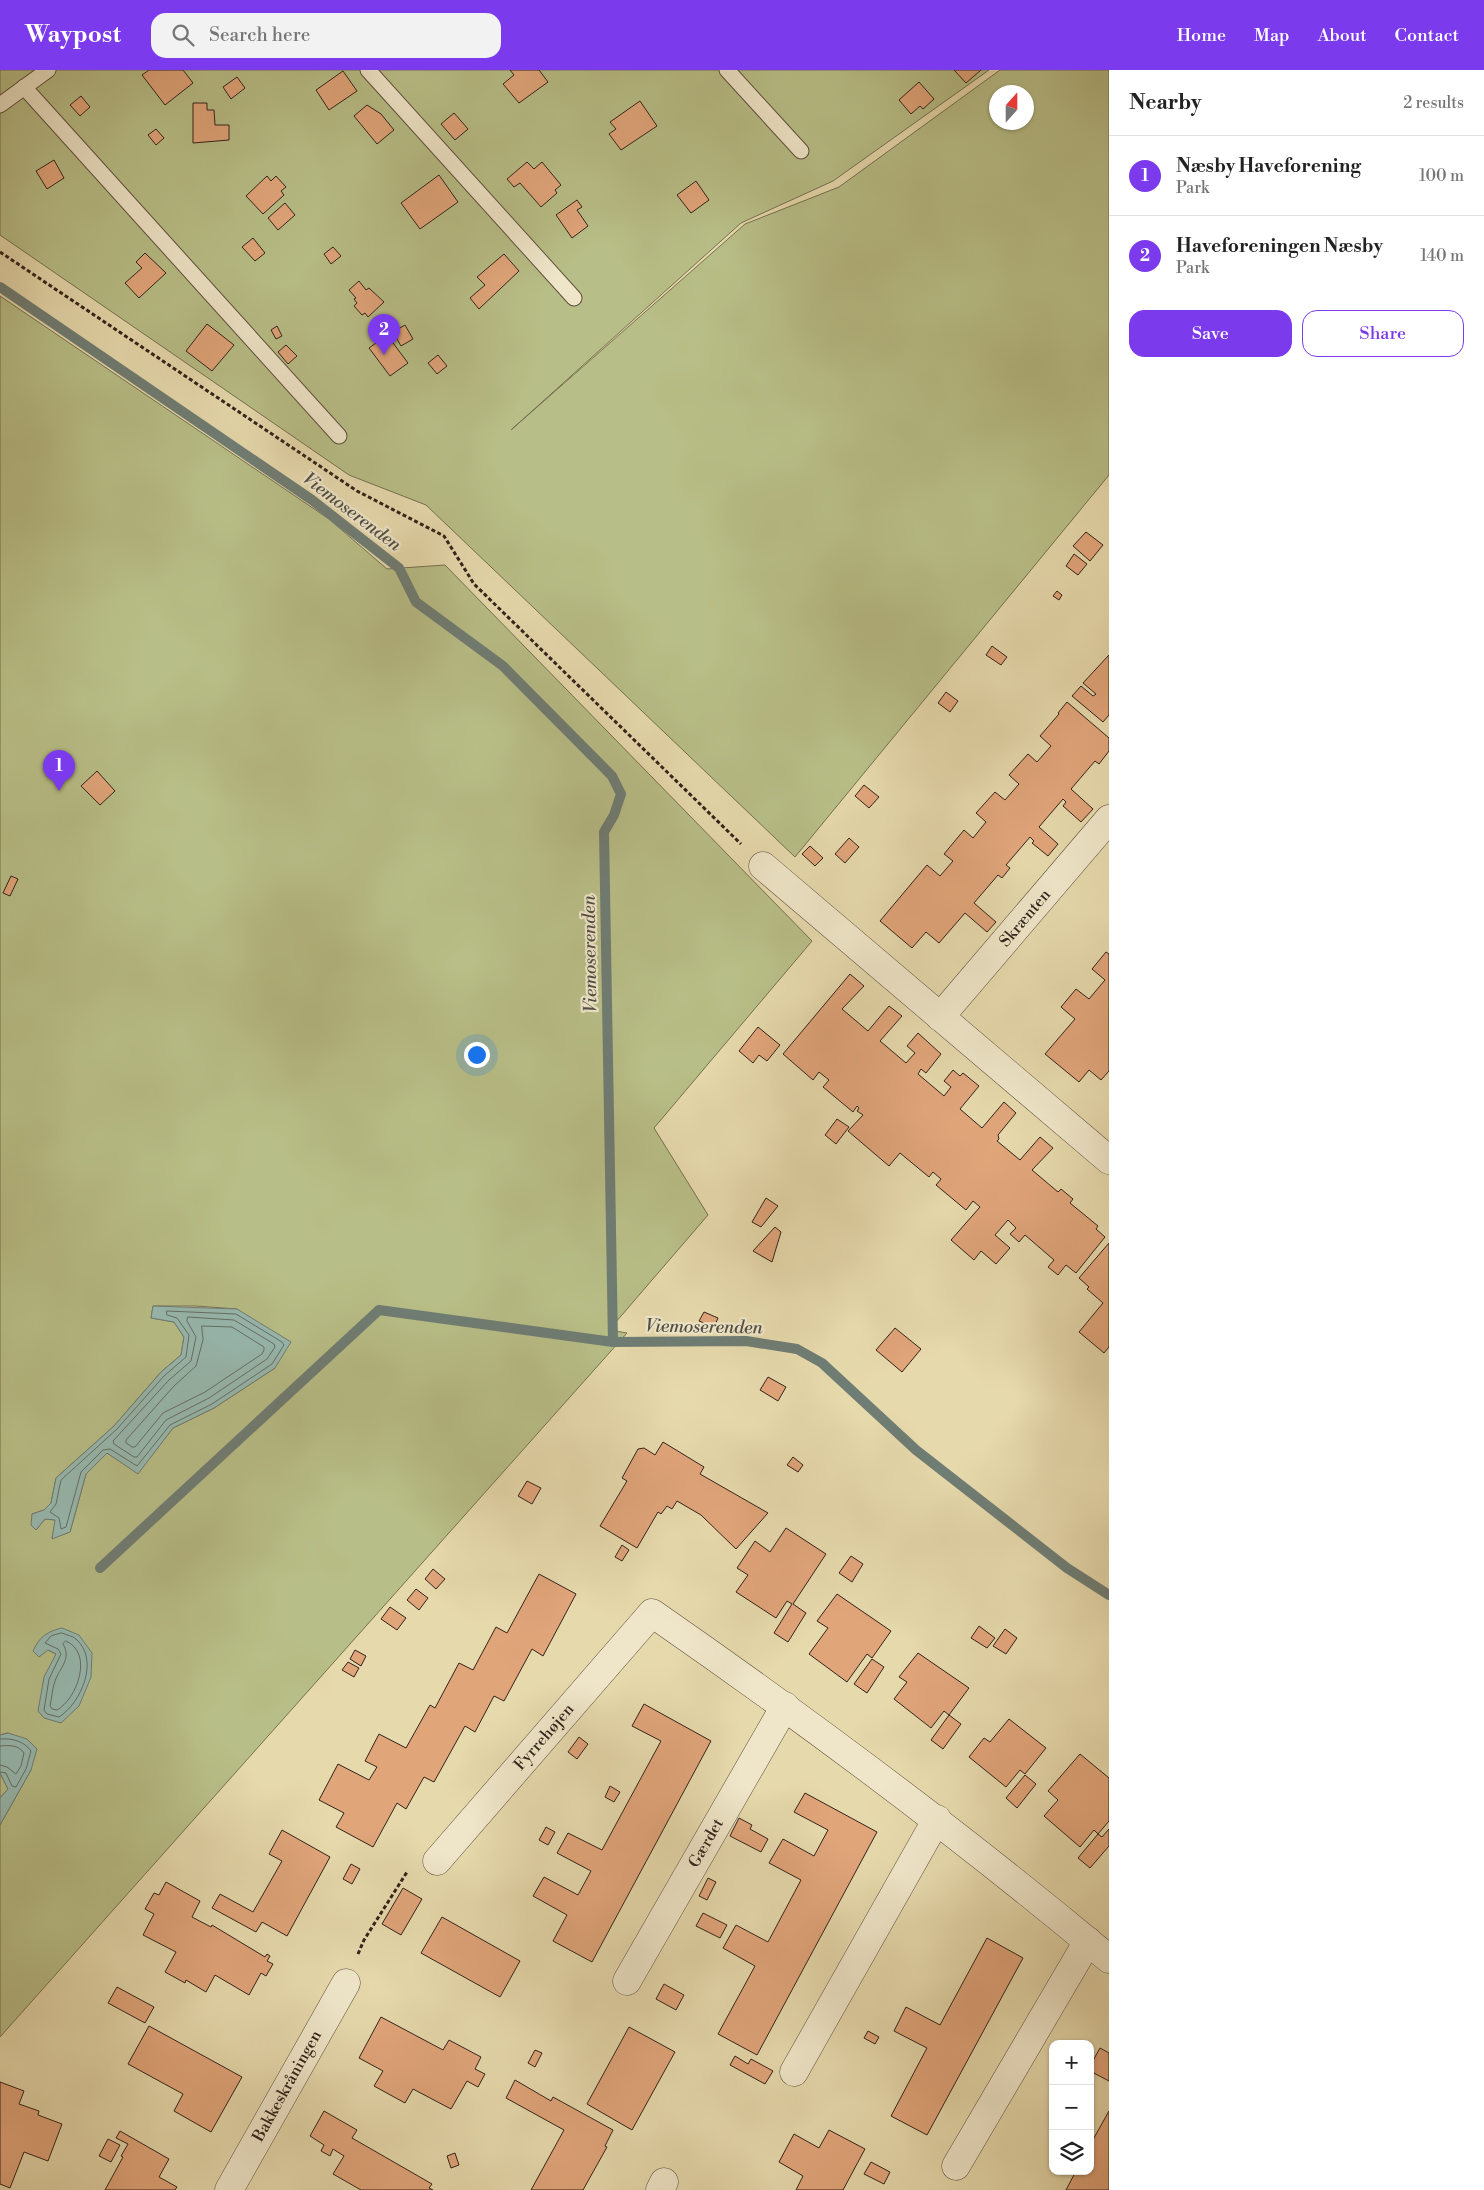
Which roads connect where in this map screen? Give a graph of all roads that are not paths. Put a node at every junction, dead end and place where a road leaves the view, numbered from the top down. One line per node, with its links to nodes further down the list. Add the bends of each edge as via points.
1 (48, 70): 4 (lane)
2 (368, 70): 7 (lane)
3 (727, 70): 6 (lane)
4 (24, 87): 5 (lane); 8 (lane)
5 (0, 105)
6 (801, 151)
7 (574, 298)
8 (339, 436)
9 (1109, 819): 11 (street, Skrænten)
10 (763, 866): 11 (street)
11 (940, 1017): 12 (street)
12 (1104, 1147)
13 (785, 1706): 14 (street); 15 (street, Fyrrehøjen, via 652,1613); 18 (street, Gærdet)
14 (936, 1819): 16 (street); 20 (street)
15 (437, 1861)
16 (1088, 1941): 17 (street); 21 (street)
17 (1109, 1958)
18 (627, 1981)
19 (346, 1983): 22 (street, Bakkeskråningen)
20 (794, 2072)
21 (956, 2166)
22 (229, 2190)

